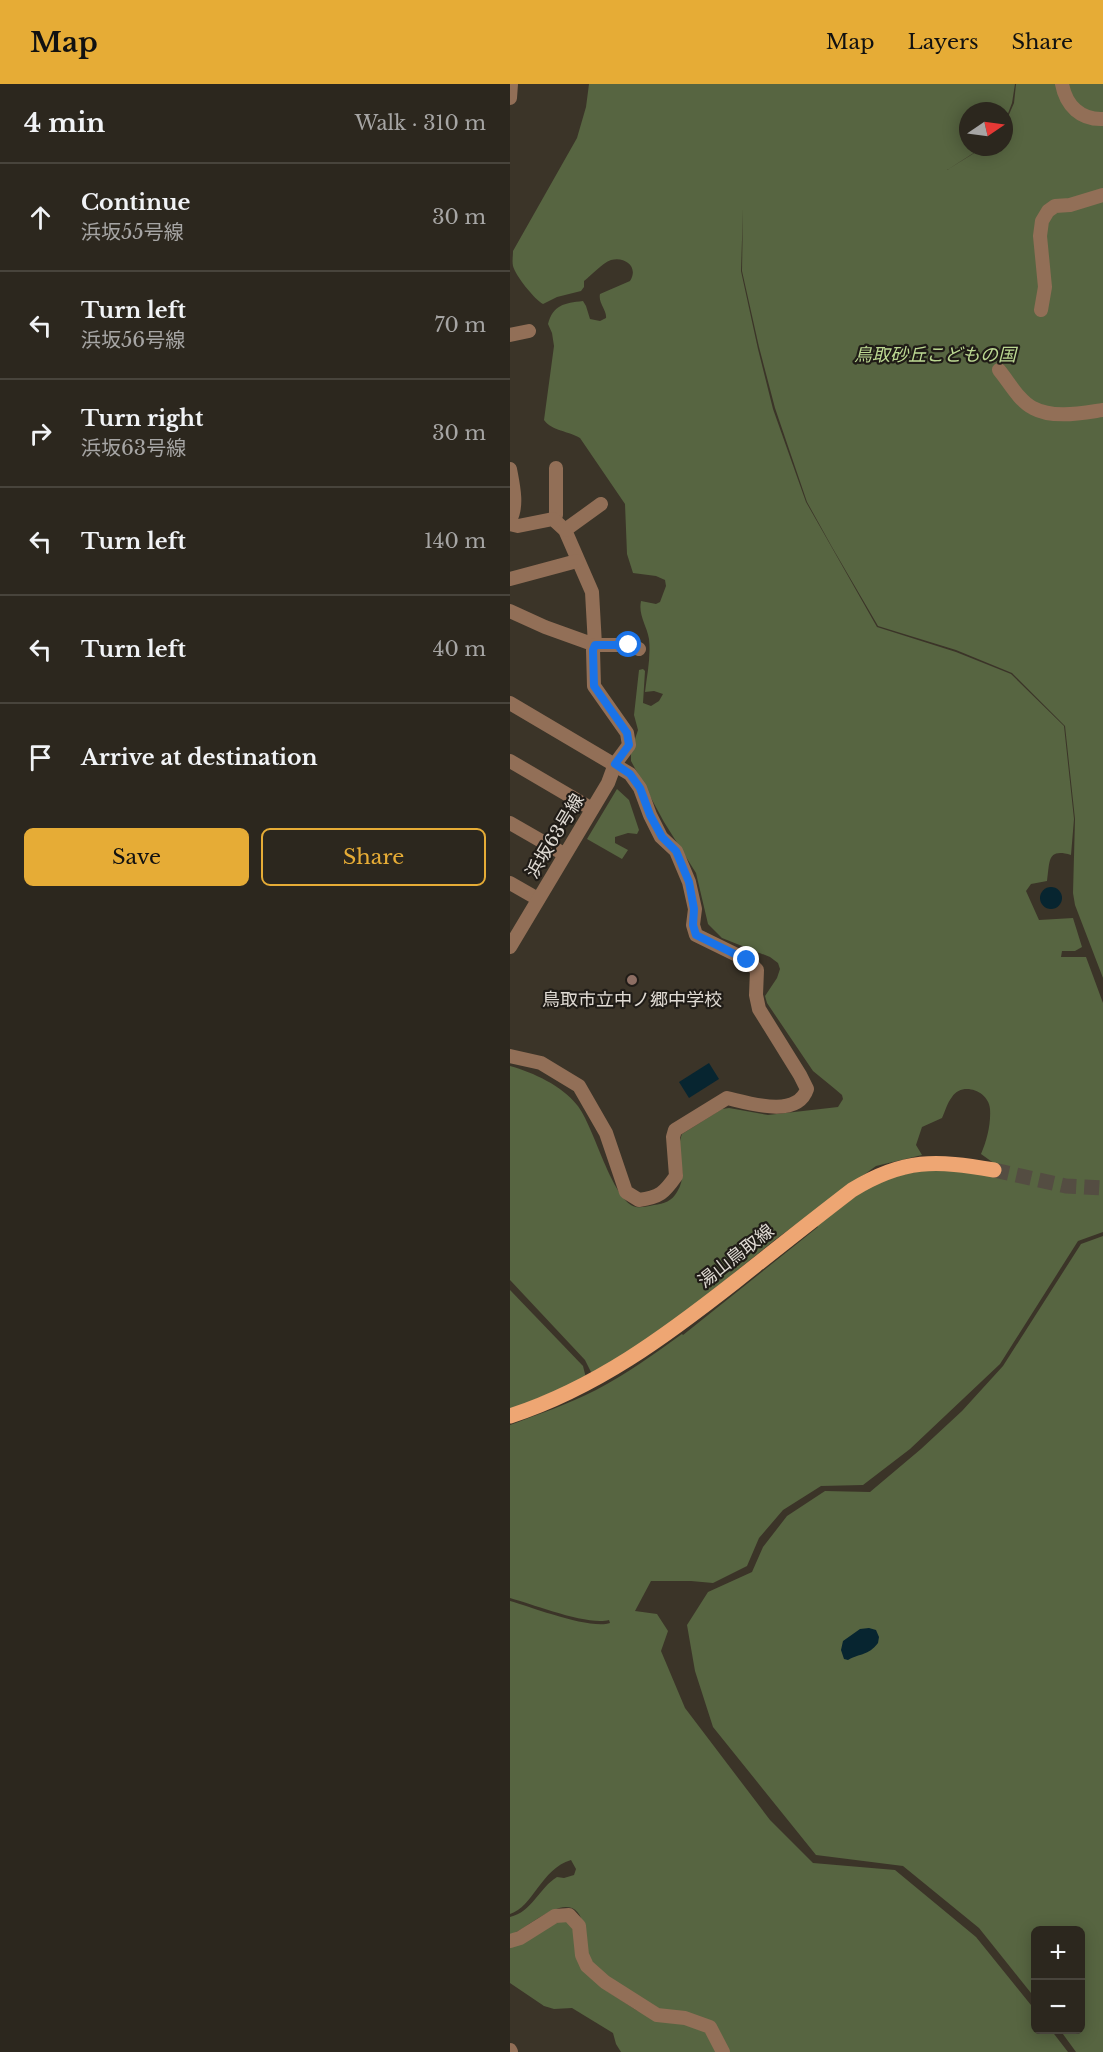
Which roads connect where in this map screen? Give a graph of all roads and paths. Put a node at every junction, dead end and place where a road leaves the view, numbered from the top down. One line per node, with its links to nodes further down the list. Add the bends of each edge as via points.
1 (511, 84): 3 (street)
2 (1062, 84): 4 (street, via 1077,113)
3 (510, 98)
4 (1103, 119)
5 (1103, 195): 6 (street, via 1055,206 1042,221 1045,287)
6 (1041, 309)
7 (528, 331): 8 (street)
8 (510, 335)
9 (999, 370): 10 (street, via 1034,408 1071,415)
10 (1103, 410)
11 (556, 468): 14 (street)
12 (510, 469): 15 (street)
13 (601, 504): 16 (street)
14 (553, 519): 15 (street, via 518,526); 16 (street)
15 (510, 522)
16 (565, 530): 17 (street)
17 (577, 561): 18 (street); 20 (street, via 592,592)
18 (510, 579)
19 (510, 610): 20 (street)
20 (595, 645): 21 (street, via 629,645); 24 (street, 浜坂63号線, via 594,686 627,733 629,745)
21 (639, 649)
22 (510, 703): 24 (street)
23 (510, 761): 25 (street)
24 (615, 764): 25 (street, 浜坂63号線); 31 (street, via 630,774 640,788 662,837 676,851 689,882 696,935 747,960 757,970 759,1009 807,1089 794,1103 775,1108 727,1098 675,1130 676,1176 657,1197 639,1200 626,1192 606,1133 579,1086 541,1063)
25 (592, 809): 27 (street, 浜坂63号線)
26 (510, 823): 27 (street)
27 (564, 855): 29 (street, 浜坂63号線)
28 (510, 883): 29 (street)
29 (538, 899): 30 (street, 浜坂63号線)
30 (510, 946)
31 (510, 1056)
32 (994, 1170): 33 (main road, 湯山鳥取線, via 935,1162 914,1164 870,1179 644,1350 554,1400)
33 (510, 1416)
34 (510, 1941): 35 (street, via 555,1916 569,1915 579,1926 587,1966 604,1982 657,2015 685,2018 710,2027)
35 (723, 2052)

